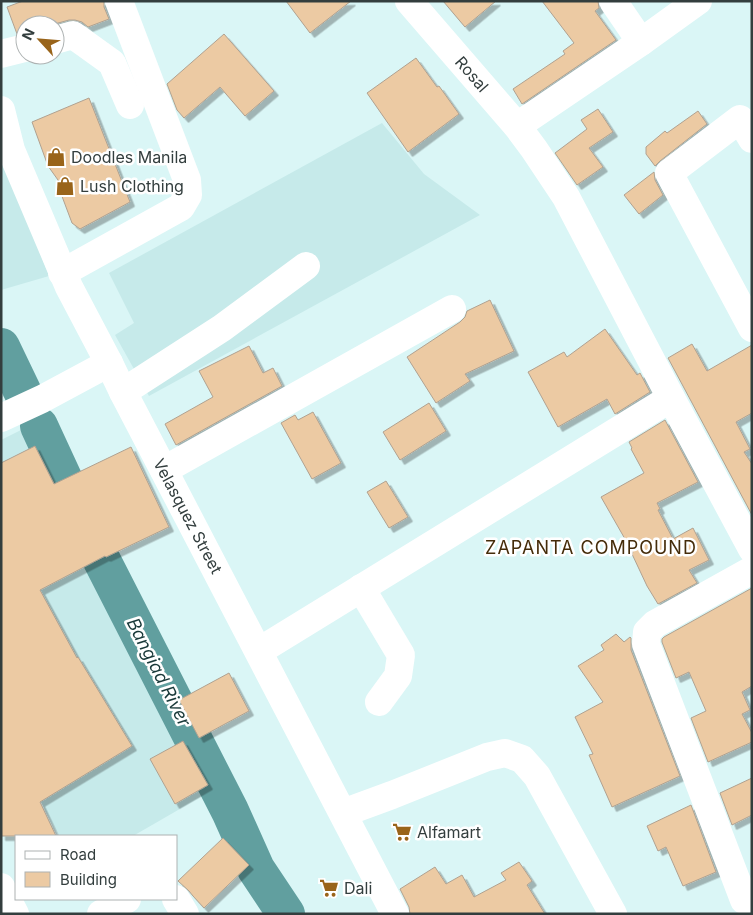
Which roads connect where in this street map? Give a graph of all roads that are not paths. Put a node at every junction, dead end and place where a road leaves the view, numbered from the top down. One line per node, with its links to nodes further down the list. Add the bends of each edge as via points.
1 (120, 1): 15 (street, via 187,180 188,195 181,207)
2 (409, 1): 11 (street, Rosal)
3 (613, 1): 6 (street)
4 (698, 1): 6 (street)
5 (65, 37): 9 (street, via 73,35 112,63)
6 (641, 42): 11 (street)
7 (15, 50): 8 (street)
8 (1, 54)
9 (130, 105)
10 (1, 110): 13 (street, Velasquez Street)
11 (517, 126): 20 (street, Rosal, via 566,196)
12 (752, 140): 17 (street, via 740,119 669,173)
13 (6, 151): 15 (street, Velasquez Street)
14 (306, 266): 19 (street, via 222,328)
15 (62, 272): 18 (street, Velasquez Street)
16 (452, 309): 22 (street)
17 (752, 328)
18 (110, 363): 19 (street, Velasquez Street); 21 (street)
19 (123, 392): 22 (street, Velasquez Street)
20 (671, 398): 23 (street, Rosal); 25 (street)
21 (1, 418)
22 (164, 470): 26 (street, Velasquez Street)
23 (752, 549)
24 (752, 570): 32 (street, via 655,624 647,632 646,644)
25 (360, 588): 26 (street); 27 (street, via 401,654 398,676)
26 (259, 651): 28 (street, Velasquez Street)
27 (379, 702)
28 (343, 813): 36 (street, Velasquez Street); 37 (street, via 487,756 505,753 514,756 522,759 538,776)
29 (1, 887): 33 (street)
30 (125, 900): 34 (street)
31 (177, 900): 35 (street)
32 (744, 900)
33 (15, 914)
34 (101, 914)
35 (185, 914)
36 (395, 914)
37 (613, 914)

